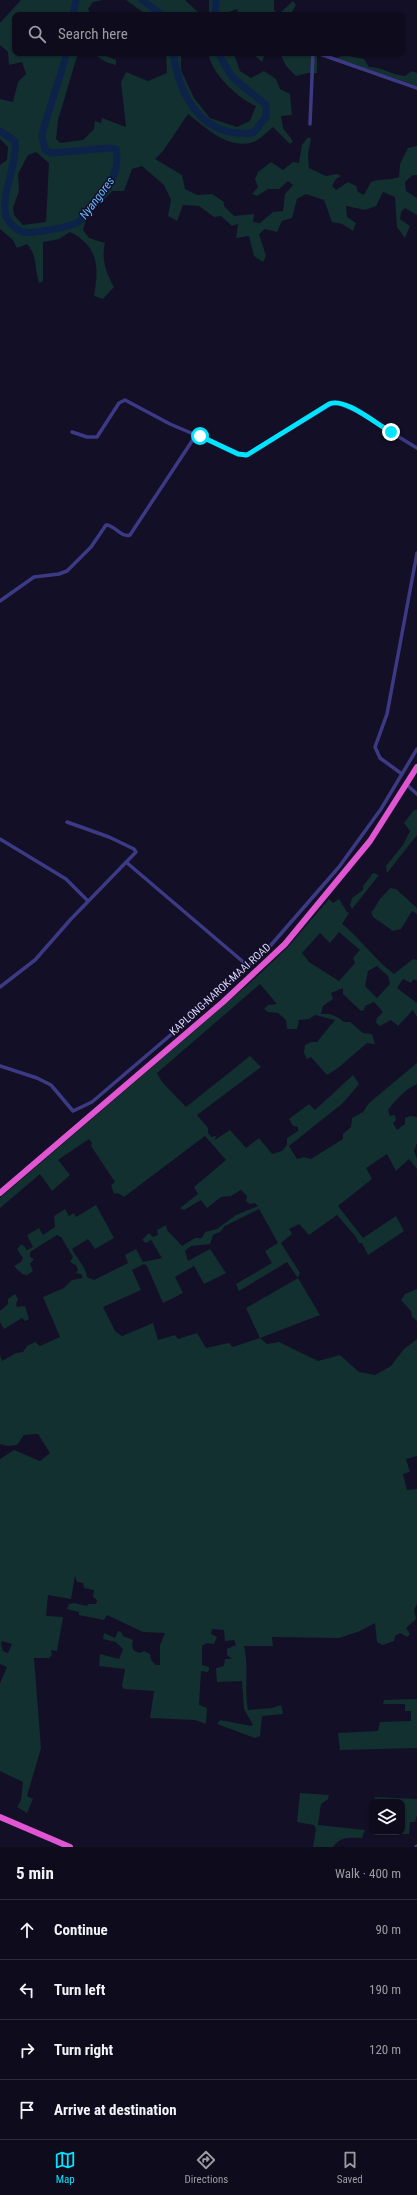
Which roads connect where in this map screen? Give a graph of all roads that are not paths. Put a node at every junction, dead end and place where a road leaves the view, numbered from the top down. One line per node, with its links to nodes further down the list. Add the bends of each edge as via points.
1 (313, 56): 4 (street)
2 (326, 56): 3 (street)
3 (417, 88)
4 (310, 124)
5 (72, 432): 6 (street, via 97,437 119,403 125,400)
6 (196, 435): 7 (street, via 238,454 247,455 329,404 339,402); 9 (street, via 130,535 127,536 106,525 91,547 67,571 34,577)
7 (417, 448)
8 (417, 553): 12 (street, via 387,714 375,747 380,758)
9 (0, 601)
10 (417, 749): 12 (street)
11 (417, 767): 13 (highway, KAPLONG-NAROK-MAAI ROAD)
12 (402, 774): 17 (street)
13 (407, 785): 14 (street); 18 (highway, KAPLONG-NAROK-MAAI ROAD)
14 (417, 794)
15 (67, 822): 19 (street, via 136,850)
16 (0, 839): 20 (street, via 60,875)
17 (358, 842): 18 (street); 21 (street)
18 (366, 846): 22 (highway, KAPLONG-NAROK-MAAI ROAD)
19 (126, 862): 20 (street); 23 (street)
20 (88, 901): 24 (street, via 35,960)
21 (310, 901): 22 (street); 23 (street, via 271,945)
22 (316, 907): 26 (highway, KAPLONG-NAROK-MAAI ROAD, via 285,944 223,1002)
23 (248, 966): 25 (street, via 103,1093 78,1110 68,1108 51,1085)
24 (0, 987)
25 (0, 1066)
26 (0, 1193)
27 (0, 1817): 28 (highway)
28 (70, 1847)

